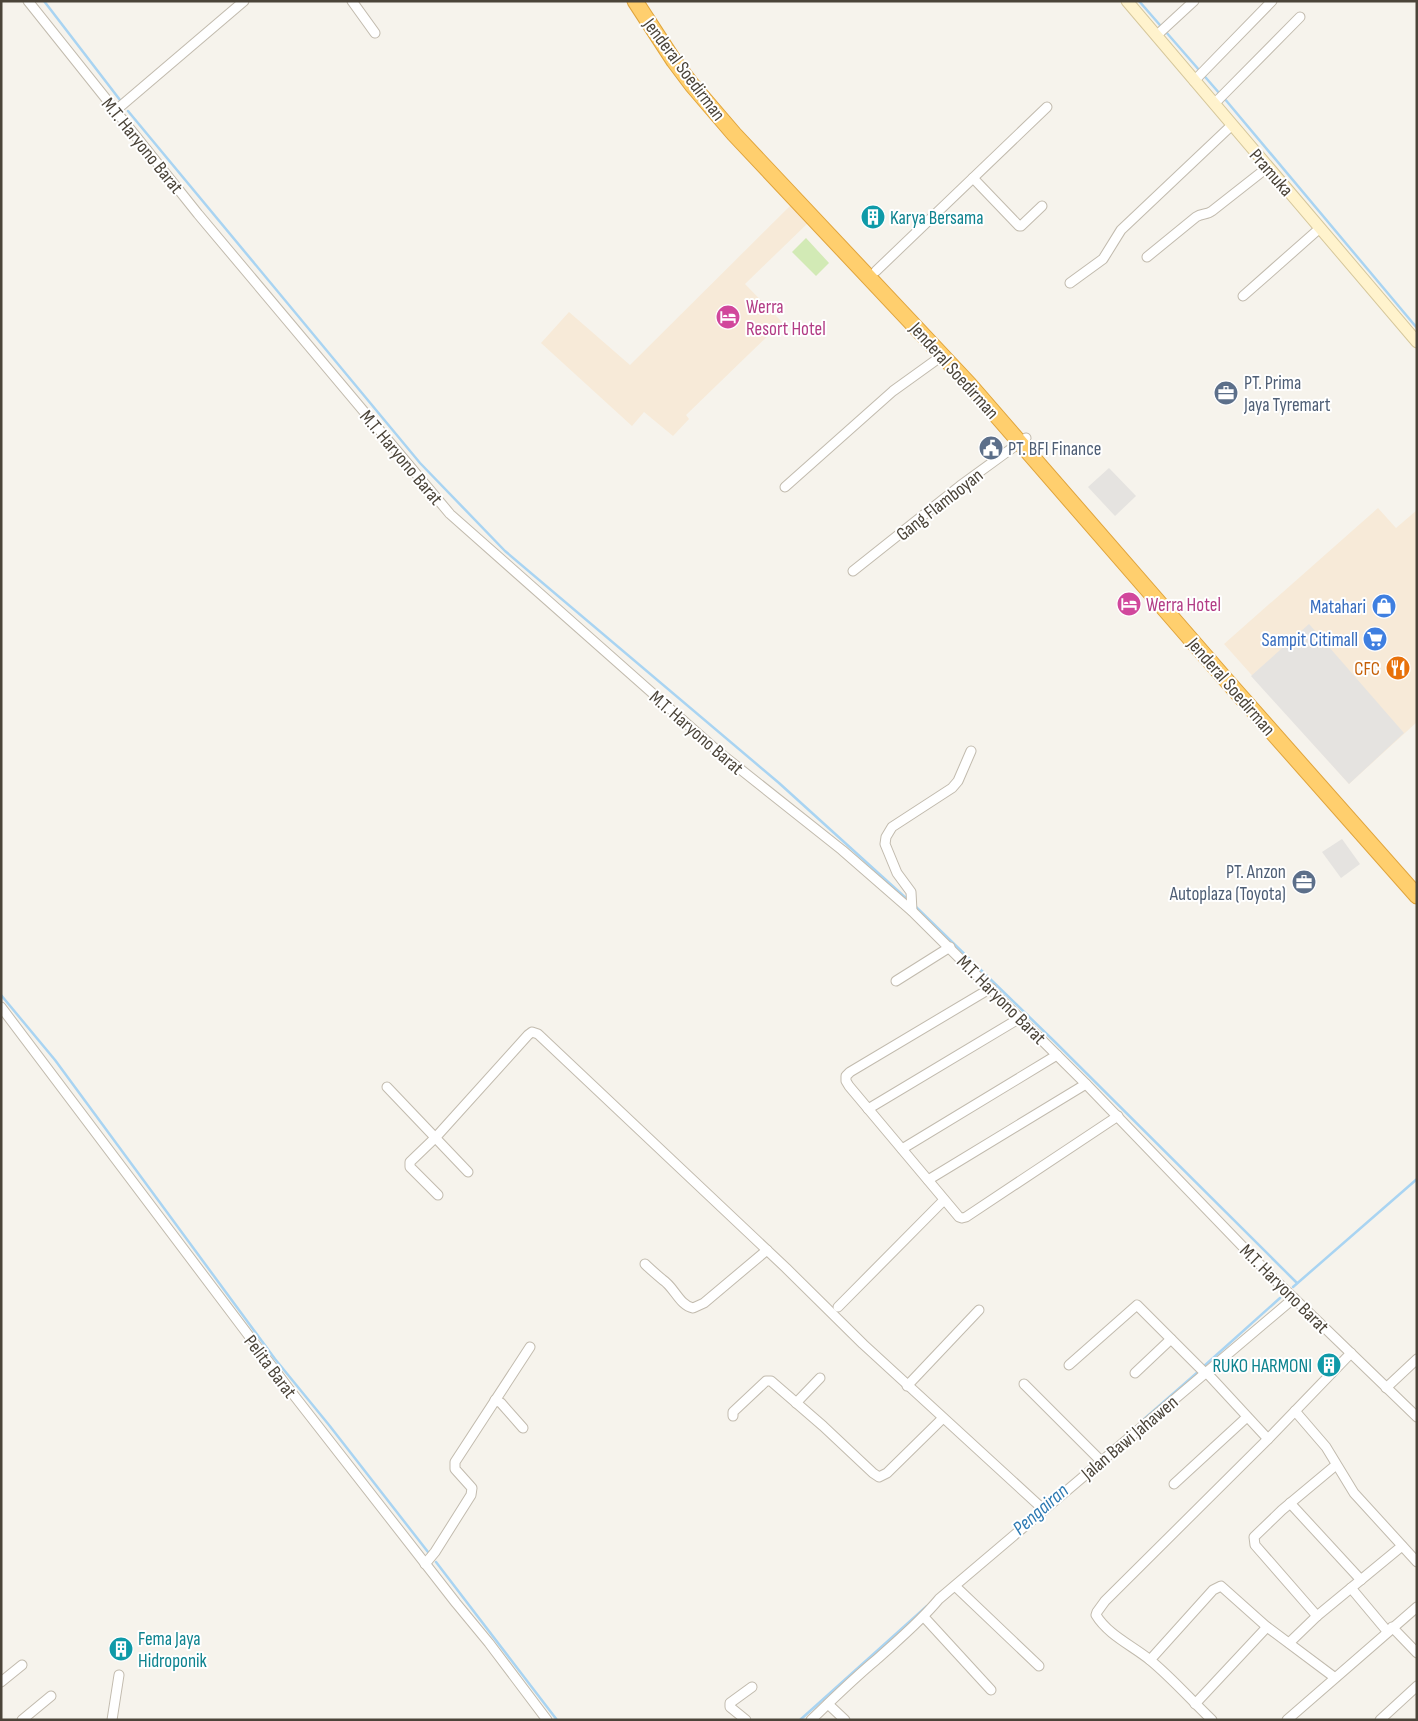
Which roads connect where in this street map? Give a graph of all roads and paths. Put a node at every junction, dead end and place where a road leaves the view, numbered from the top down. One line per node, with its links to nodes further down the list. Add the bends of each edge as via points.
1 (28, 1): 15 (street, M.T. Haryono Barat)
2 (244, 1): 15 (street)
3 (352, 1): 10 (street)
4 (635, 1): 26 (highway, Jenderal Soedirman, via 674,61 708,103 808,214)
5 (644, 1): 22 (highway, Jenderal Soedirman, via 708,92)
6 (1127, 1): 11 (street, Pramuka)
7 (1194, 1): 11 (street)
8 (1272, 1): 12 (street)
9 (1300, 17): 13 (street)
10 (375, 33)
11 (1157, 35): 12 (street, Pramuka)
12 (1200, 76): 13 (street, Pramuka)
13 (1220, 98): 16 (street, Pramuka)
14 (1047, 107): 18 (street)
15 (115, 111): 34 (street, M.T. Haryono Barat, via 450,514 720,752)
16 (1232, 125): 17 (street, Pramuka); 23 (street, via 1121,230 1103,259)
17 (1268, 167): 20 (street, Pramuka); 21 (street, via 1212,211 1196,217)
18 (973, 178): 19 (street, via 1019,226); 22 (street)
19 (1042, 206)
20 (1320, 228): 24 (street); 25 (street, Pramuka)
21 (1148, 258)
22 (876, 271): 27 (highway, Jenderal Soedirman, via 949,348)
23 (1070, 283)
24 (1244, 296)
25 (1417, 342)
26 (943, 355): 27 (highway, Jenderal Soedirman); 28 (street, via 893,391)
27 (1023, 440): 29 (street, Gang Flamboyan); 30 (highway, Jenderal Soedirman)
28 (785, 487)
29 (853, 572)
30 (1230, 678): 32 (highway, Jenderal Soedirman); 33 (highway, Jenderal Soedirman)
31 (971, 750): 34 (street, via 958,782 892,827 886,837 885,844 897,873 911,892)
32 (1417, 884)
33 (1417, 896)
34 (912, 911): 35 (street, M.T. Haryono Barat)
35 (950, 947): 36 (street); 37 (street, M.T. Haryono Barat)
36 (896, 981)
37 (991, 988): 39 (street, M.T. Haryono Barat); 43 (street, via 850,1072 846,1082)
38 (1, 1007): 83 (street, Pelita Barat)
39 (1020, 1018): 40 (street, M.T. Haryono Barat); 43 (street)
40 (1057, 1054): 41 (street, M.T. Haryono Barat); 46 (street)
41 (1086, 1084): 44 (street, M.T. Haryono Barat); 48 (street)
42 (388, 1087): 45 (street)
43 (868, 1109): 46 (street)
44 (1118, 1116): 50 (street, via 966,1217 959,1217); 53 (street, M.T. Haryono Barat)
45 (436, 1137): 47 (street); 49 (street, via 409,1164); 51 (street, via 534,1032)
46 (902, 1149): 48 (street)
47 (468, 1172)
48 (928, 1180): 50 (street)
49 (438, 1195)
50 (944, 1200): 54 (street)
51 (767, 1250): 52 (street, via 704,1303 693,1308 687,1306); 65 (street)
52 (645, 1264)
53 (1294, 1298): 58 (street, M.T. Haryono Barat); 62 (street, Jalan Bawi Jahawen)
54 (838, 1307)
55 (979, 1310): 65 (street)
56 (1171, 1339): 60 (street, via 1137,1305); 61 (street); 62 (street)
57 (530, 1347): 67 (street)
58 (1351, 1353): 66 (street, M.T. Haryono Barat); 69 (street)
59 (1417, 1359): 66 (street)
60 (1069, 1365)
61 (1135, 1372)
62 (1206, 1373): 72 (street); 76 (street, Jalan Bawi Jahawen)
63 (820, 1378): 68 (street)
64 (1024, 1384): 76 (street)
65 (907, 1386): 73 (street)
66 (1386, 1388): 70 (street, M.T. Haryono Barat)
67 (495, 1400): 74 (street); 83 (street, via 454,1464 472,1488 471,1496)
68 (796, 1403): 71 (street, via 771,1381 766,1381 733,1412); 73 (street, via 879,1477)
69 (1295, 1412): 75 (street); 77 (street, via 1326,1447)
70 (1415, 1412)
71 (733, 1416)
72 (1247, 1417): 75 (street); 78 (street)
73 (943, 1418): 80 (street)
74 (523, 1428)
75 (1268, 1438): 94 (street, via 1096,1612 1128,1646)
76 (1101, 1461): 80 (street, Jalan Bawi Jahawen)
77 (1336, 1465): 79 (street); 81 (street, via 1354,1493)
78 (1174, 1484)
79 (1290, 1504): 84 (street); 88 (street, via 1256,1534 1254,1541)
80 (1044, 1510): 85 (street, Jalan Bawi Jahawen)
81 (1402, 1546): 82 (street); 84 (street)
82 (1417, 1562)
83 (425, 1564): 108 (street, Pelita Barat)
84 (1361, 1580): 86 (street)
85 (956, 1586): 89 (street, Jalan Bawi Jahawen); 96 (street)
86 (1351, 1588): 88 (street); 91 (street)
87 (1417, 1607): 91 (street)
88 (1317, 1616): 92 (street)
89 (924, 1617): 102 (street); 104 (street, Jalan Bawi Jahawen)
90 (1267, 1627): 92 (street); 94 (street, via 1218,1587); 105 (street)
91 (1390, 1629): 93 (street); 98 (street)
92 (1289, 1643): 98 (street)
93 (1417, 1653)
94 (1150, 1660): 105 (street)
95 (22, 1665): 99 (street)
96 (1039, 1666)
97 (119, 1675): 107 (street)
98 (1334, 1677): 113 (street)
99 (1, 1682)
100 (1417, 1686): 114 (street)
101 (752, 1687): 109 (street, via 730,1703 730,1707)
102 (991, 1690)
103 (51, 1696): 106 (street)
104 (828, 1704): 110 (street, Jalan Bawi Jahawen); 111 (street)
105 (1195, 1704): 112 (street)
106 (22, 1720)
107 (112, 1720)
108 (547, 1720)
109 (746, 1720)
110 (811, 1720)
111 (845, 1720)
112 (1212, 1720)
113 (1287, 1720)
114 (1380, 1720)

